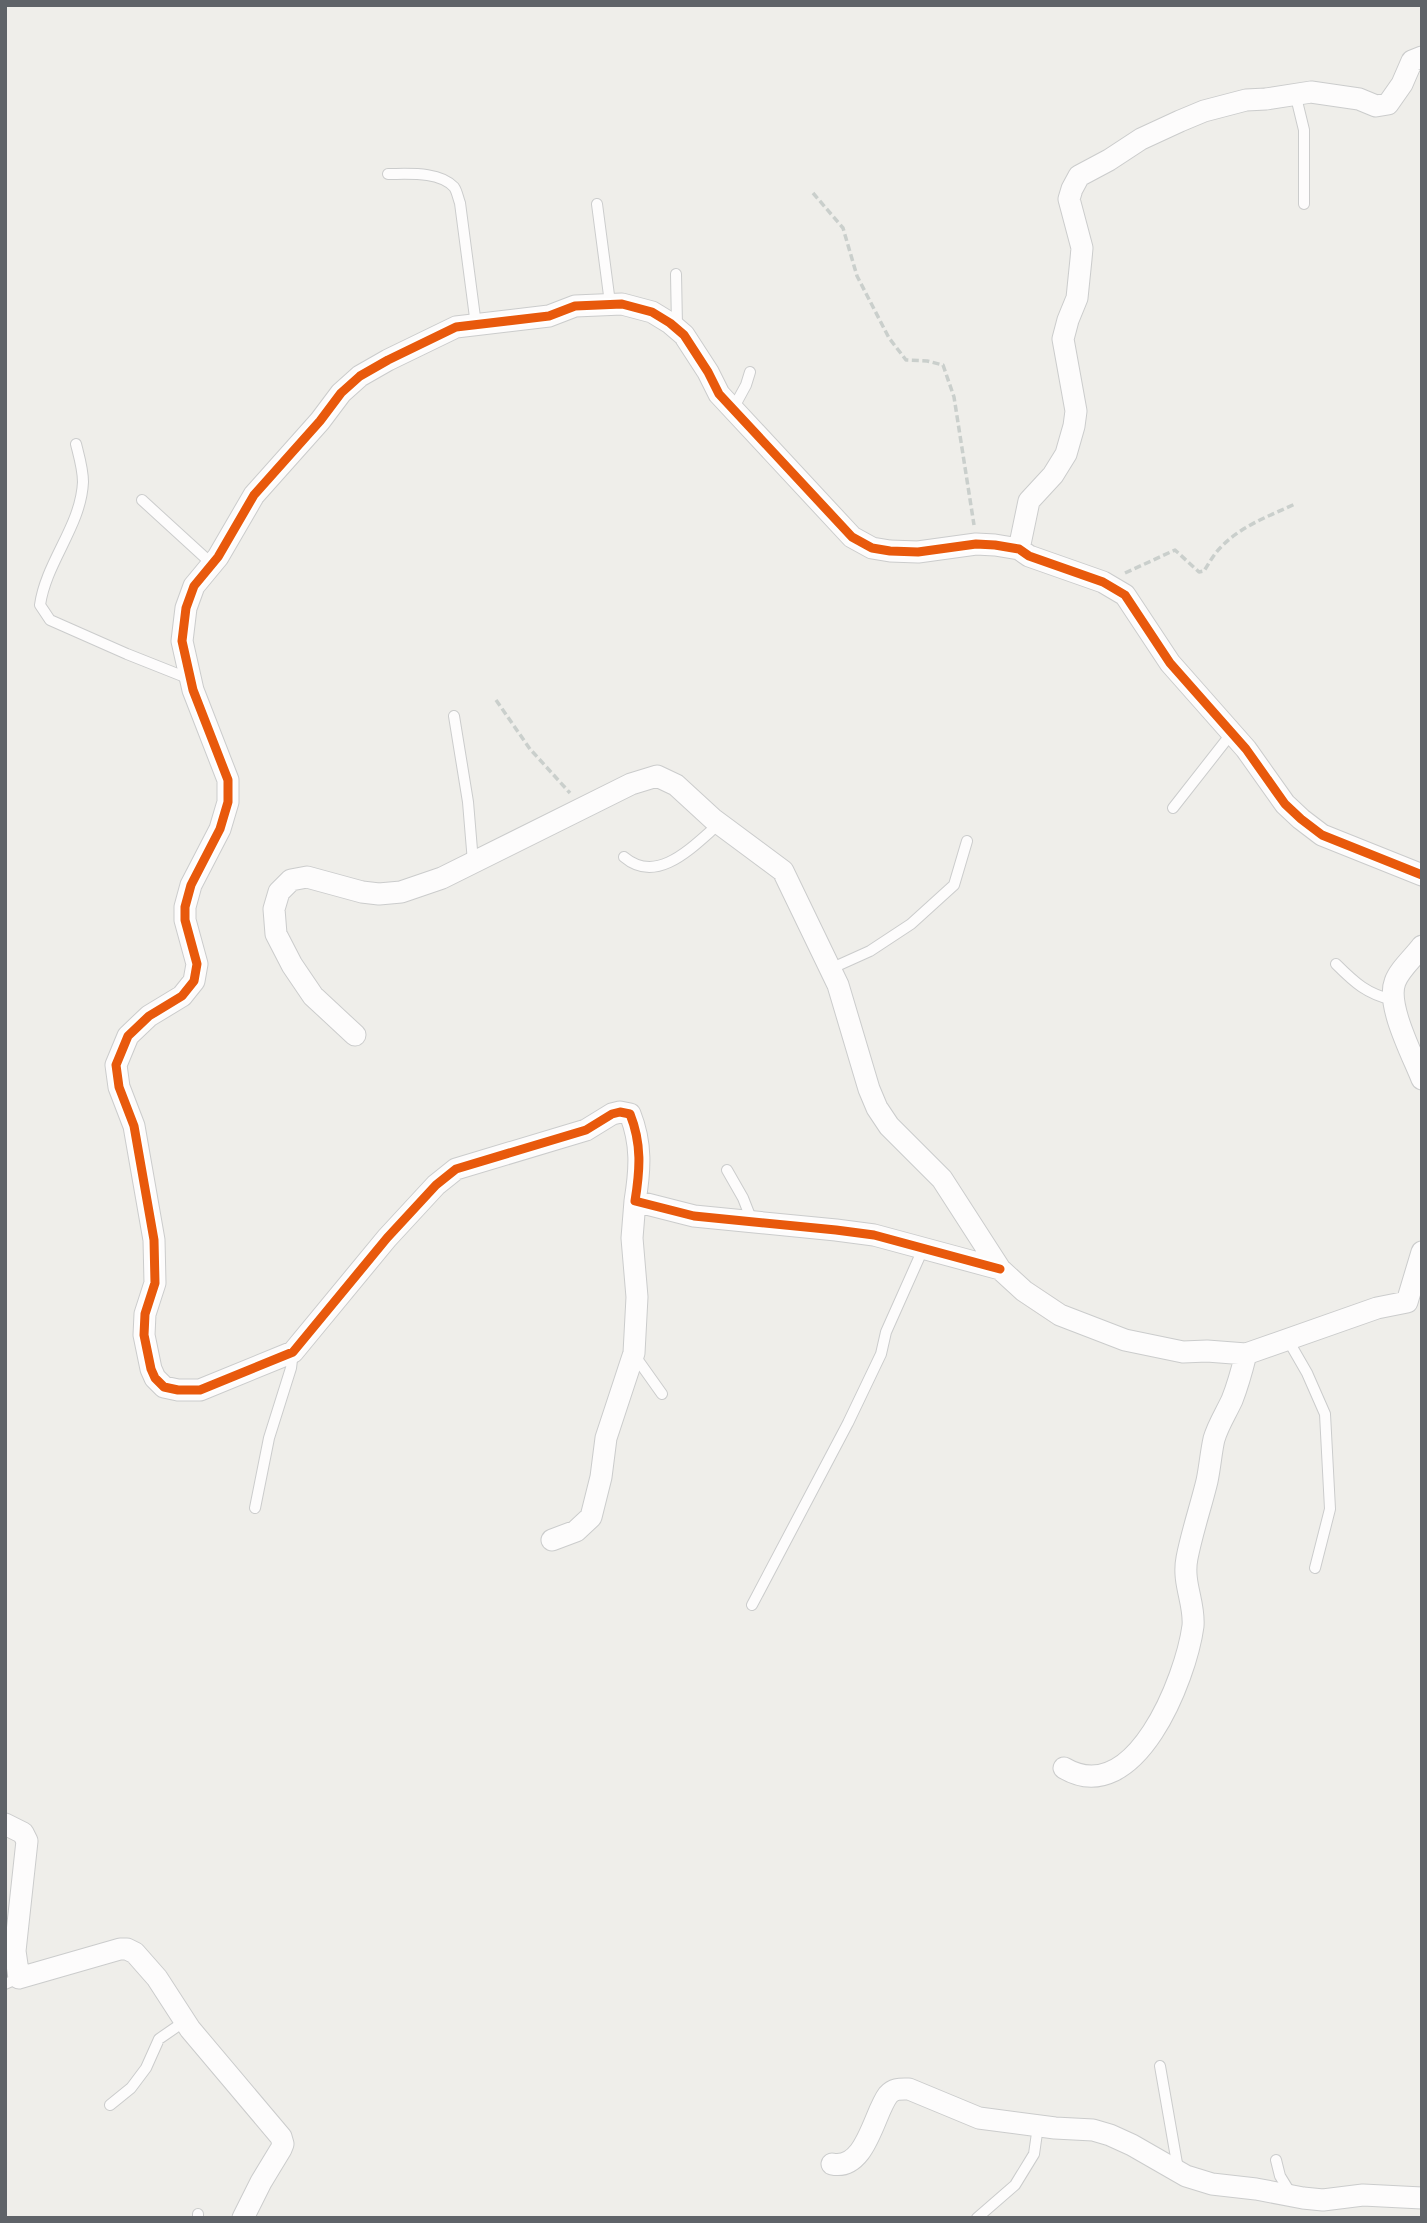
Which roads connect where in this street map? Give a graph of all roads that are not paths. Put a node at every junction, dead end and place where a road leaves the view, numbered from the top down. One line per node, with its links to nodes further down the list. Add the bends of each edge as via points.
1 (1422, 57): 2 (street, via 1412,61 1388,104)
2 (1296, 93): 5 (lane, via 1304,130); 14 (street, via 1204,111 1140,139 1079,176 1069,199 1081,260 1077,298 1063,339 1076,411 1074,426 1066,454 1029,501)
3 (388, 174): 8 (lane, via 419,174 443,179 456,188)
4 (597, 204): 7 (lane)
5 (1304, 204)
6 (676, 274): 9 (lane)
7 (610, 303): 8 (street); 9 (street, via 652,312)
8 (476, 325): 15 (street, via 442,332 360,376 341,393 254,495)
9 (677, 329): 11 (street)
10 (750, 372): 11 (lane)
11 (733, 410): 14 (street, via 852,537 872,548 918,552 976,544)
12 (76, 444): 16 (lane, via 83,485 75,515 42,588 40,605 50,620)
13 (142, 500): 15 (lane)
14 (1019, 549): 18 (street, via 1125,595 1170,663)
15 (212, 565): 16 (street, via 194,586 186,608 182,641)
16 (190, 679): 39 (street, via 228,780 228,802 220,829 191,885 185,907 197,964 194,981 182,996 149,1016 128,1037 116,1065 134,1126 154,1240 155,1283 144,1335 155,1378 164,1387 178,1390 200,1390)
17 (454, 716): 23 (lane)
18 (1231, 734): 19 (lane); 24 (street, via 1285,804 1311,827)
19 (1173, 808)
20 (720, 823): 22 (lane, via 691,848 655,868); 23 (street, via 676,785 654,776); 27 (street, via 783,872)
21 (967, 841): 27 (lane, via 954,885 901,931)
22 (624, 857)
23 (473, 862): 29 (street, via 401,892 379,894 307,877 291,880 279,892 274,909 276,934 292,965 313,996)
24 (1422, 875)
25 (1422, 946): 28 (street, via 1395,980)
26 (1336, 964): 28 (lane, via 1356,984)
27 (830, 969): 36 (street, via 877,1108 942,1179)
28 (1394, 1000): 30 (street)
29 (355, 1035)
30 (1422, 1079)
31 (727, 1170): 33 (lane)
32 (635, 1201): 33 (street, via 694,1216); 39 (street, via 640,1157 634,1125 625,1112 558,1139 457,1169 387,1238); 40 (street)
33 (752, 1221): 34 (street, via 874,1235)
34 (923, 1249): 36 (street); 46 (lane, via 848,1423)
35 (1422, 1252): 37 (street)
36 (1000, 1269): 41 (street, via 1060,1315 1125,1340 1183,1352)
37 (1414, 1305): 38 (street, via 1377,1308)
38 (1288, 1340): 41 (street); 45 (lane, via 1325,1414 1329,1510)
39 (293, 1352): 43 (lane)
40 (634, 1353): 42 (lane); 44 (street, via 606,1438 591,1517 576,1531)
41 (1246, 1354): 47 (street, via 1215,1437 1187,1559 1185,1577 1193,1622 1181,1675 1156,1730 1123,1765 1102,1776 1076,1775)
42 (662, 1394)
43 (255, 1508)
44 (552, 1540)
45 (1315, 1569)
46 (752, 1605)
47 (1064, 1768)
48 (5, 1824): 49 (street, via 27,1840)
49 (12, 1981): 50 (street, via 127,1949 157,1978)
50 (185, 2021): 52 (lane, via 159,2039 146,2068); 59 (street, via 281,2137 281,2149)
51 (1160, 2066): 56 (lane)
52 (110, 2105)
53 (1038, 2126): 55 (street, via 979,2118 909,2089 898,2089 889,2094 858,2154); 56 (street, via 1110,2135); 60 (lane, via 1034,2154 1015,2185)
54 (1276, 2160): 57 (lane)
55 (832, 2164)
56 (1178, 2172): 57 (street, via 1212,2185)
57 (1293, 2196): 58 (street, via 1323,2200 1363,2195)
58 (1422, 2198)
59 (243, 2218)
60 (977, 2218)

